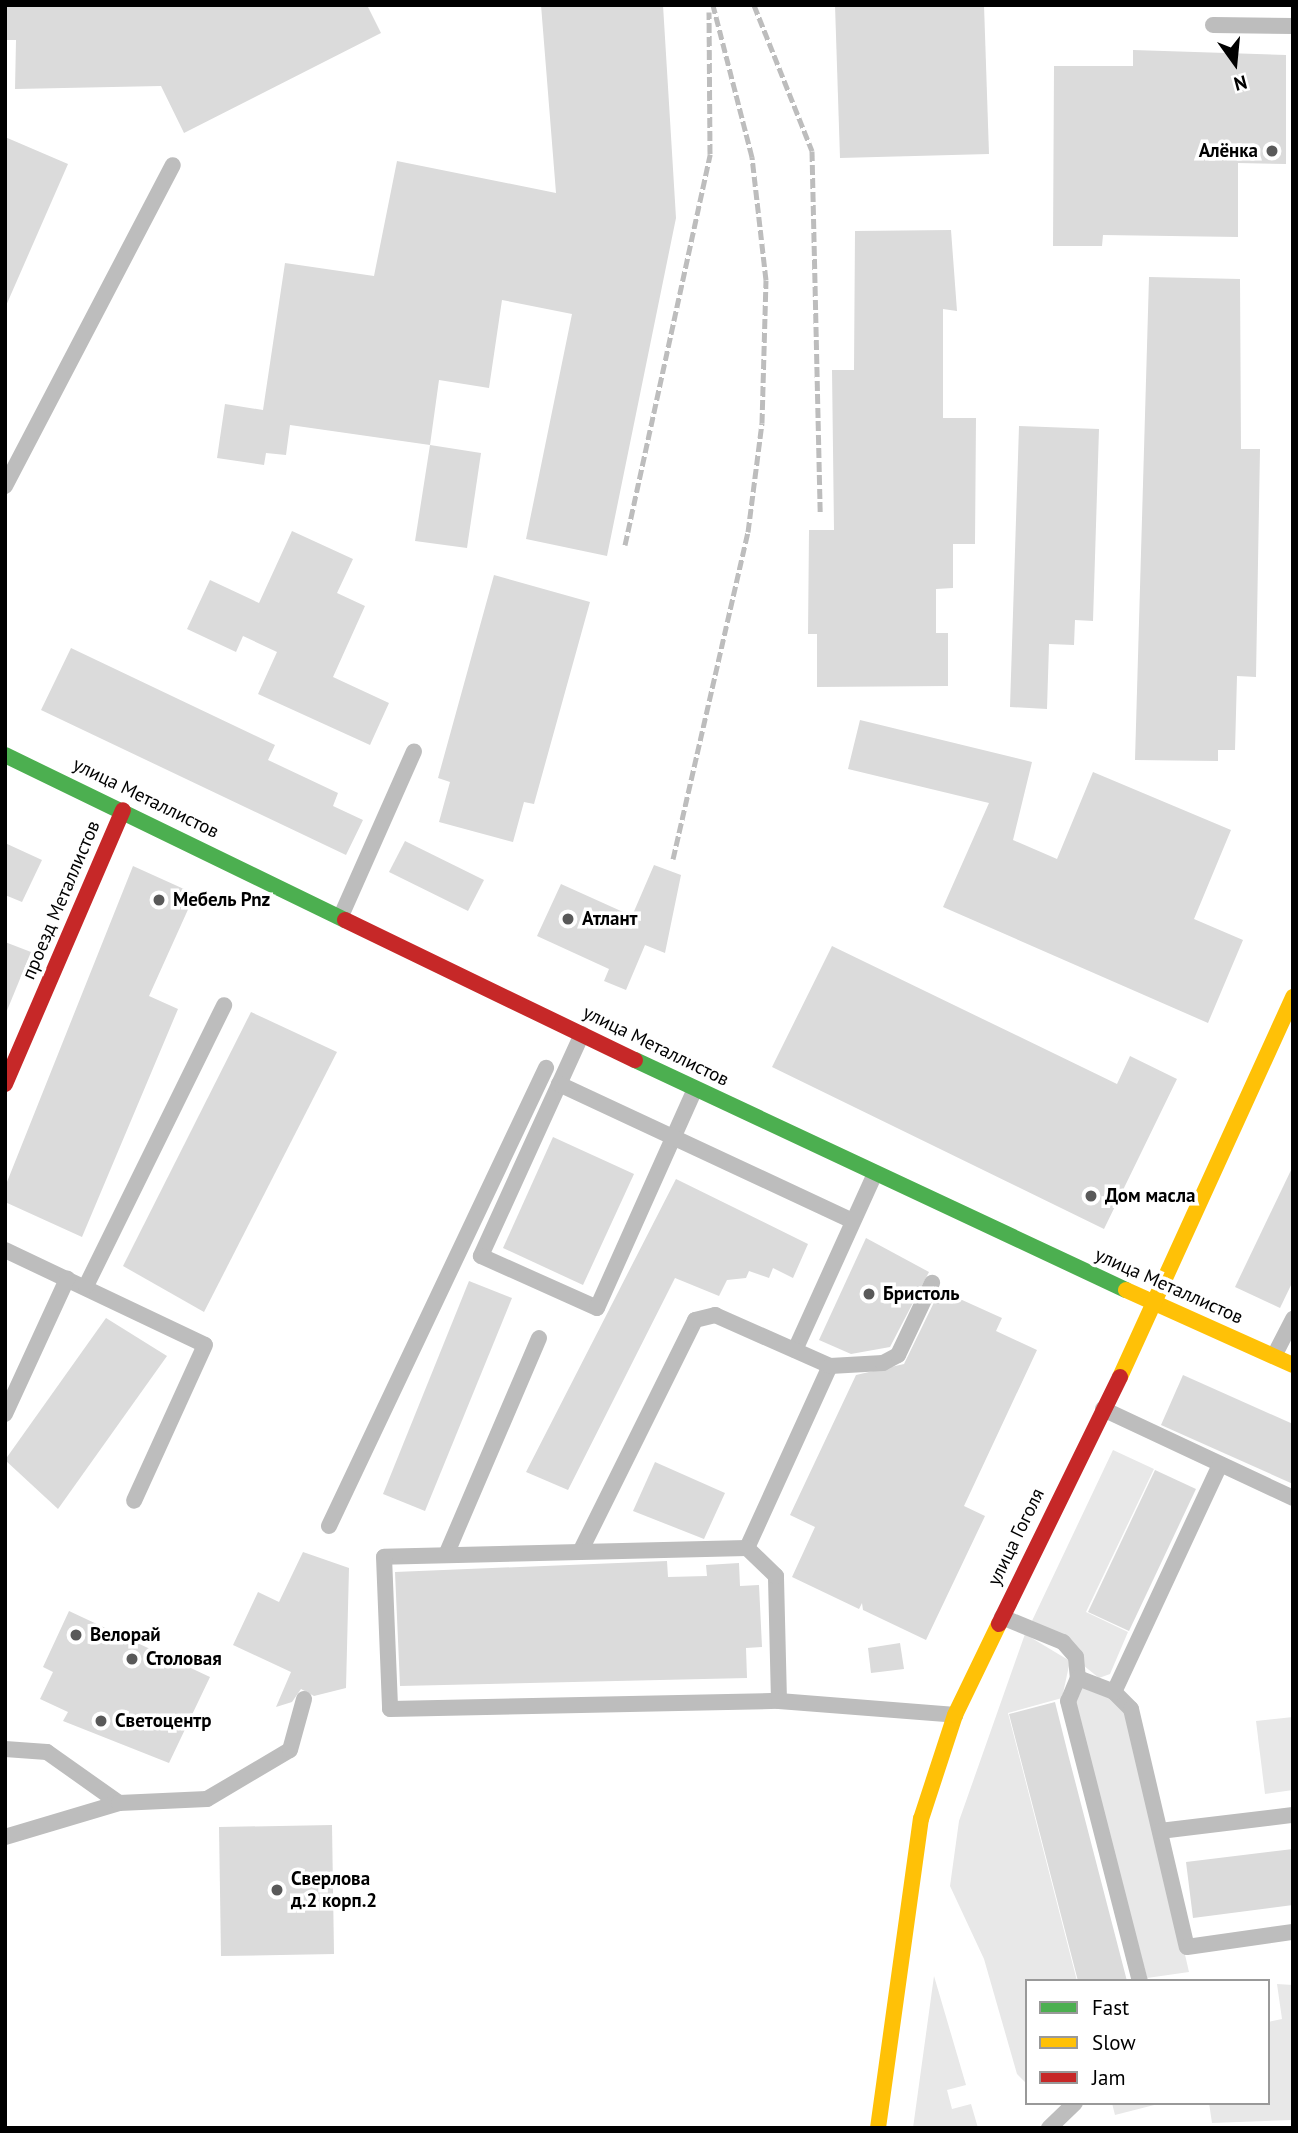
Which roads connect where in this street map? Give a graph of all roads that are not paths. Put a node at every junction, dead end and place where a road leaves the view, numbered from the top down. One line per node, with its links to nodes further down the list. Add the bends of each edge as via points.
1 (1213, 25): 2 (lane)
2 (1293, 26)
3 (173, 165): 4 (lane)
4 (5, 486)
5 (414, 751): 8 (lane)
6 (5, 755): 7 (street, улица Металлистов)
7 (122, 810): 8 (street, улица Металлистов); 13 (street, проезд Металлистов)
8 (341, 916): 11 (street, улица Металлистов)
9 (1293, 997): 23 (street, улица Гоголя)
10 (225, 1005): 22 (lane)
11 (582, 1034): 14 (lane); 15 (street, улица Металлистов)
12 (546, 1068): 35 (lane)
13 (5, 1084)
14 (559, 1084): 16 (lane); 16 (lane, via 481,1256 597,1308)
15 (695, 1089): 16 (lane); 17 (street, улица Металлистов)
16 (673, 1139): 18 (lane)
17 (874, 1176): 18 (lane); 23 (street, улица Металлистов)
18 (853, 1222): 26 (lane)
19 (5, 1250): 20 (lane)
20 (66, 1279): 22 (lane); 31 (lane)
21 (932, 1283): 29 (lane, via 894,1359)
22 (86, 1286): 34 (lane, via 205,1345)
23 (1156, 1303): 27 (street, улица Металлистов); 30 (street, улица Гоголя)
24 (1293, 1319): 27 (lane)
25 (539, 1338): 38 (lane)
26 (795, 1350): 29 (lane); 37 (lane, via 715,1315 695,1320)
27 (1274, 1356): 28 (street, улица Металлистов)
28 (1293, 1365)
29 (830, 1366): 36 (lane)
30 (1103, 1409): 32 (lane); 39 (street, улица Гоголя)
31 (5, 1414)
32 (1220, 1465): 33 (lane); 41 (lane)
33 (1293, 1498)
34 (134, 1501)
35 (329, 1526)
36 (747, 1548): 37 (lane); 43 (lane, via 776,1576)
37 (580, 1552): 38 (lane)
38 (446, 1555): 43 (lane, via 384,1558 390,1709)
39 (1000, 1616): 40 (lane, via 1069,1646); 44 (street, улица Гоголя)
40 (1078, 1678): 41 (lane); 51 (lane, via 1068,1701)
41 (1114, 1692): 48 (lane, via 1133,1715)
42 (304, 1699): 46 (lane, via 290,1750 246,1780 207,1799)
43 (779, 1701): 44 (lane)
44 (955, 1715): 53 (street, улица Гоголя, via 921,1819)
45 (5, 1749): 46 (lane, via 47,1752)
46 (119, 1803): 49 (lane)
47 (1293, 1815): 48 (lane)
48 (1160, 1831): 50 (lane, via 1186,1947)
49 (5, 1837)
50 (1293, 1932)
51 (1139, 1979)
52 (1073, 2105): 54 (lane)
53 (878, 2128)
54 (1049, 2128)

